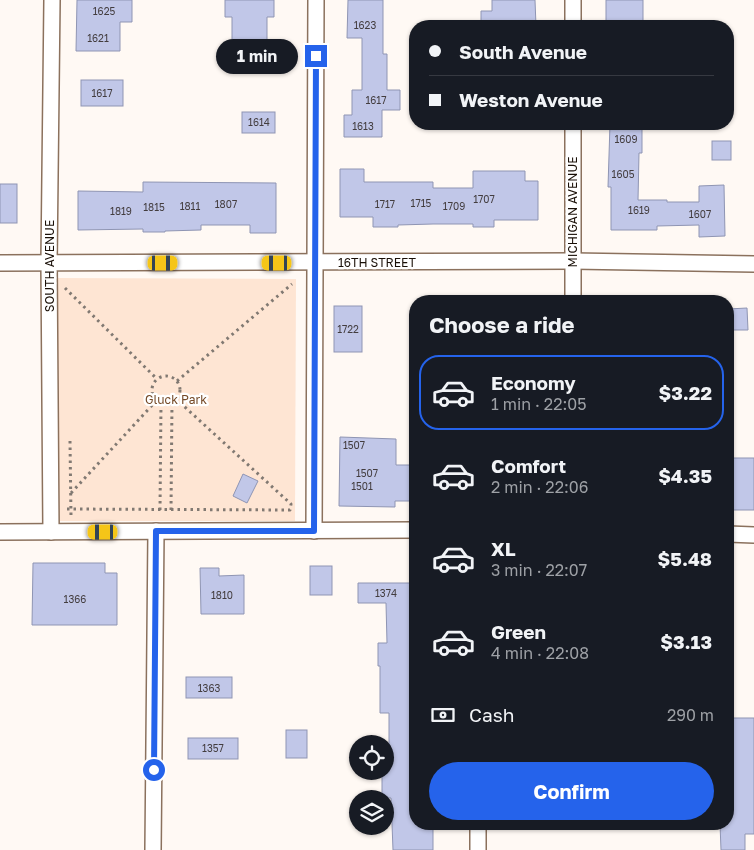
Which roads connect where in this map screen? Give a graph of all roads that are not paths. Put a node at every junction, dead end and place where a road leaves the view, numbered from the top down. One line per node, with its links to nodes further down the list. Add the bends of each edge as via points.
1 (52, 0): 8 (street, SOUTH AVENUE)
2 (316, 0): 9 (street)
3 (573, 0): 4 (street)
4 (573, 20)
5 (573, 130): 6 (street, MICHIGAN AVENUE)
6 (572, 261): 9 (street, 16TH STREET); 10 (street, 16TH STREET); 11 (street, MICHIGAN AVENUE)
7 (0, 263): 8 (street, 16TH STREET)
8 (50, 263): 9 (street, 16TH STREET); 16 (street, SOUTH AVENUE)
9 (315, 263): 14 (street)
10 (754, 264)
11 (573, 295)
12 (409, 530): 14 (street)
13 (156, 531): 14 (street); 16 (street); 20 (street)
14 (314, 531)
15 (0, 532): 16 (street)
16 (51, 532)
17 (734, 534): 18 (street)
18 (754, 534)
19 (478, 830): 21 (street)
20 (154, 850)
21 (478, 850)

